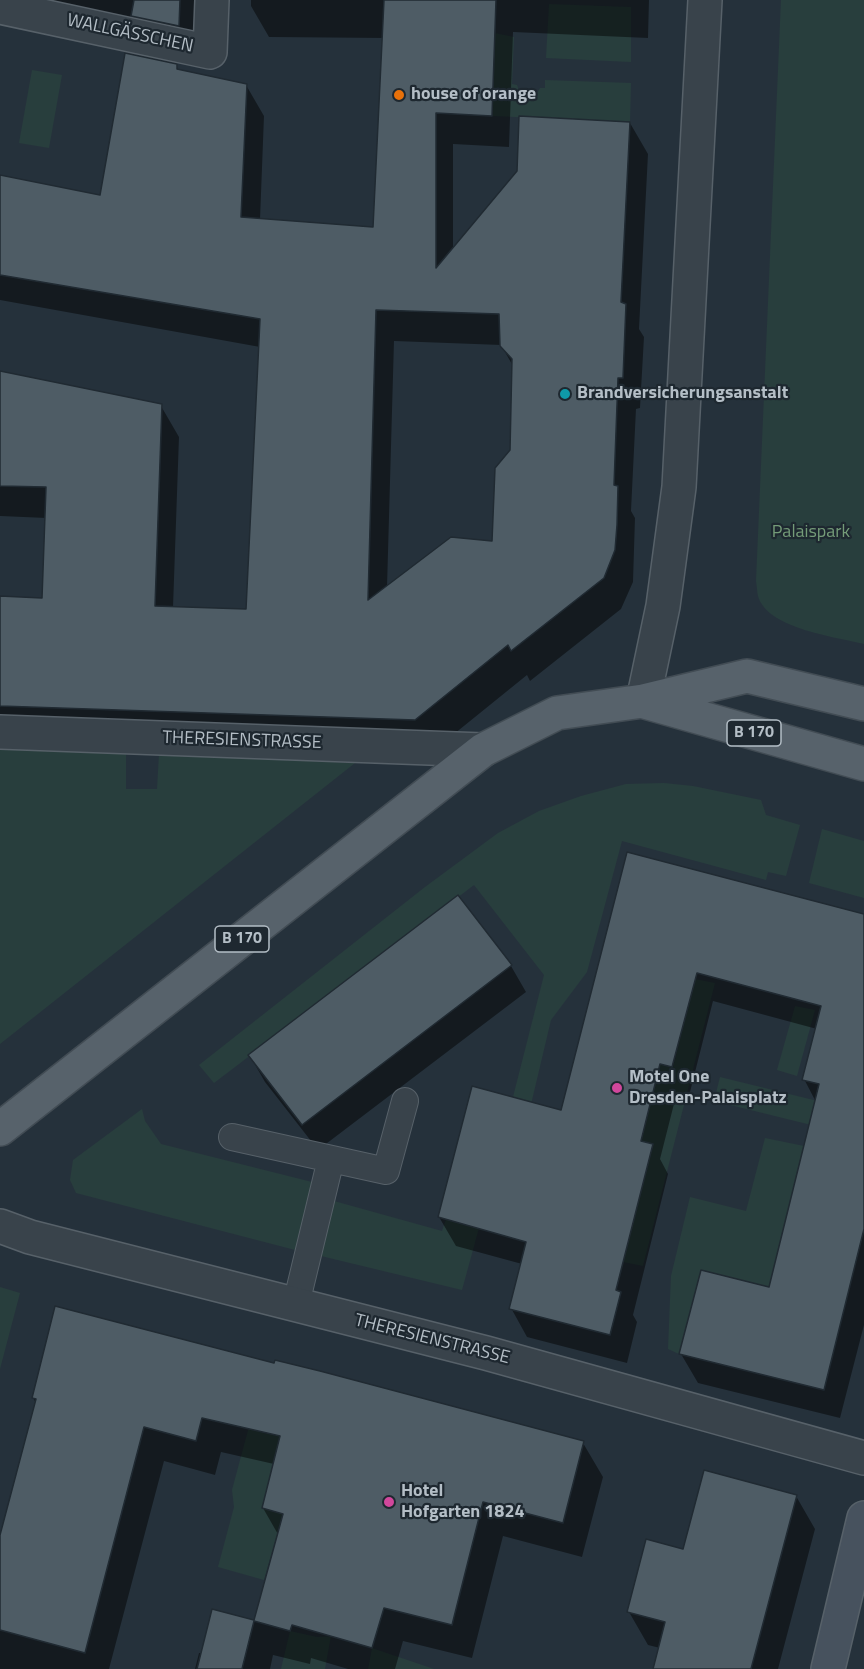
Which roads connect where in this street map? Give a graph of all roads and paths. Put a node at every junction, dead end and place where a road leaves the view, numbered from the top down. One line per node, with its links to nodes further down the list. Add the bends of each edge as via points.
1 (212, 0): 3 (street, WALLGÄSSCHEN, via 210,52)
2 (705, 0): 4 (street, via 679,487 663,606)
3 (0, 7)
4 (643, 701): 5 (main road, B 170, via 747,676); 7 (main road, B 170, via 557,713); 8 (main road, B 170)
5 (864, 704)
6 (0, 732): 7 (street, THERESIENSTRASSE)
7 (483, 750): 10 (main road, B 170)
8 (864, 764)
9 (405, 1101): 12 (lane, via 386,1171)
10 (0, 1129)
11 (232, 1137): 12 (lane)
12 (331, 1160): 14 (lane)
13 (0, 1226): 14 (street, THERESIENSTRASSE)
14 (296, 1304): 15 (street, THERESIENSTRASSE)
15 (864, 1458)
16 (864, 1518): 17 (main road)
17 (828, 1669)

